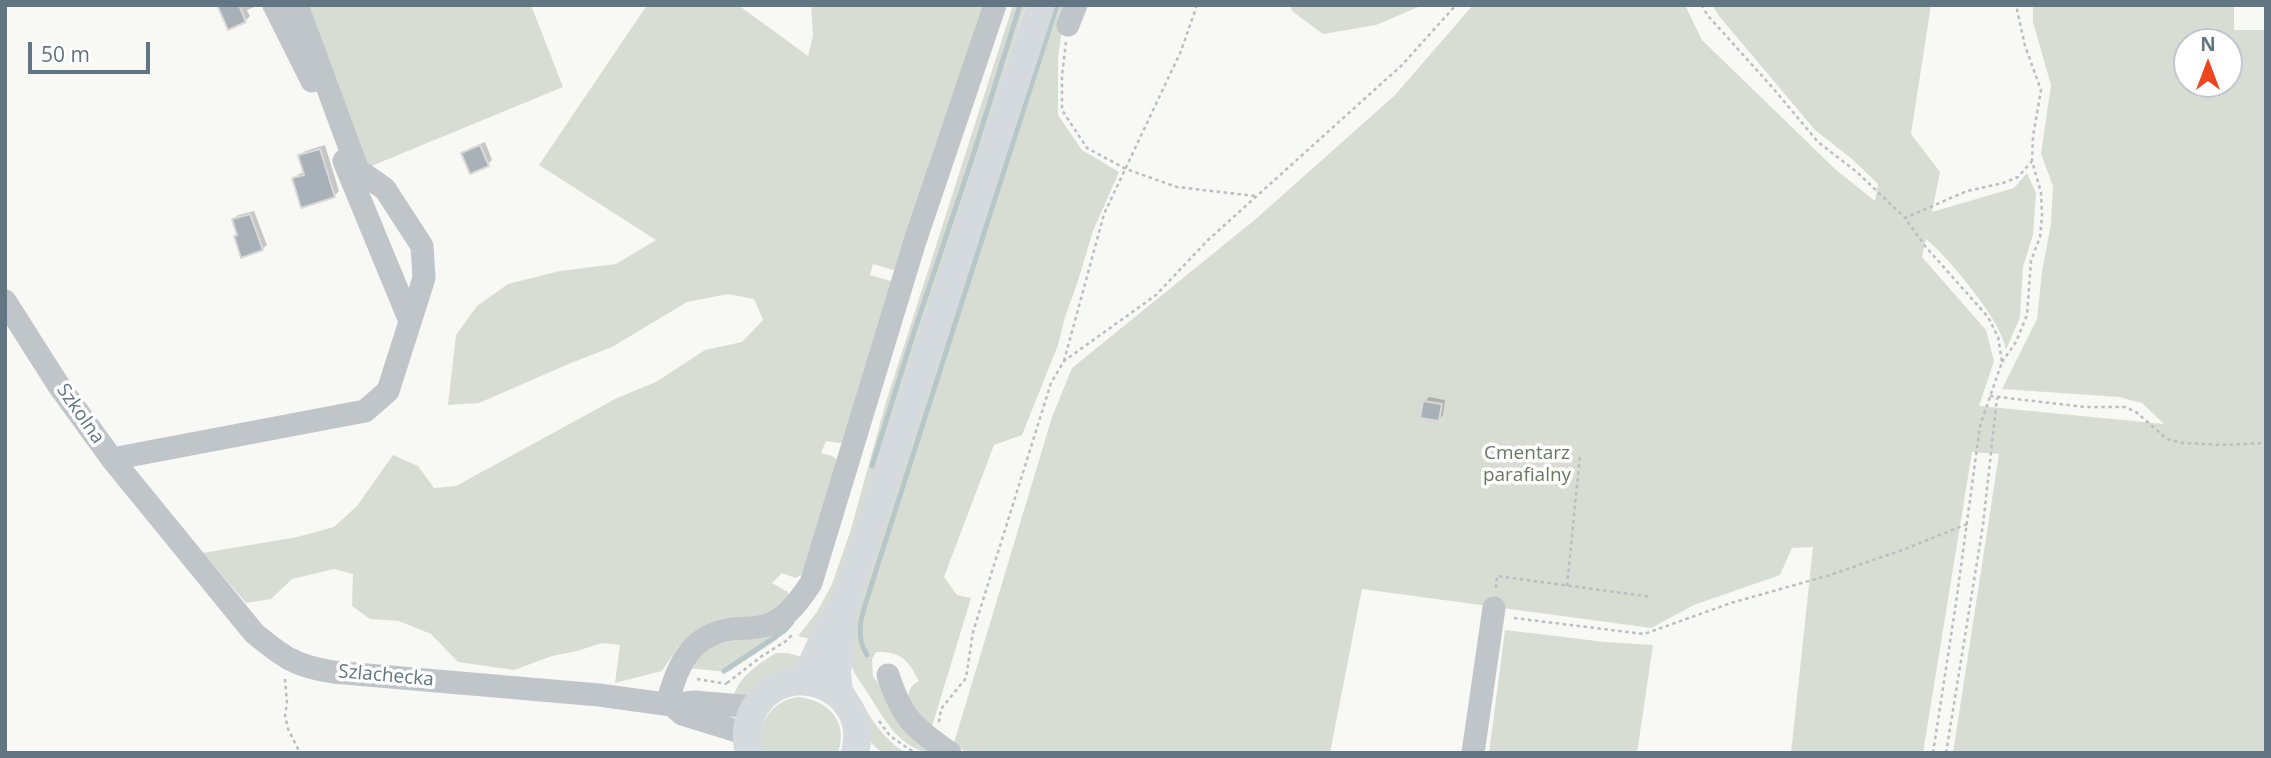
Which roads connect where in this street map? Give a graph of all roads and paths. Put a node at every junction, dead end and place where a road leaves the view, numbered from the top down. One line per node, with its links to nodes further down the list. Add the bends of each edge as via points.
1 (274, 5): 15 (street, via 311,79)
2 (297, 5): 15 (street, via 358,170 384,189 422,246 424,278)
3 (995, 5): 33 (street, via 911,254 811,583 782,618 769,625 726,630 690,649 675,677)
4 (1041, 5): 27 (main road)
5 (1197, 5): 11 (path, via 1181,51)
6 (1455, 5): 12 (path, via 1402,65)
7 (1701, 5): 13 (path, via 1818,142)
8 (2016, 5): 10 (path, via 2041,90)
9 (1072, 15): 11 (path, via 1062,75 1062,110 1087,148)
10 (2032, 160): 13 (path, via 2018,177 1967,191); 17 (path, via 2041,191 2040,237 2031,261 2027,315)
11 (1126, 169): 12 (path, via 1177,187); 16 (path, via 1104,214)
12 (1257, 196): 16 (path, via 1156,295)
13 (1905, 218): 17 (path, via 1988,317 1998,337)
14 (5, 301): 22 (street, Szkolna)
15 (411, 321): 22 (street, via 388,391 365,411)
16 (1064, 361): 36 (path, via 1051,383 973,632 966,678 941,709)
17 (2002, 362): 18 (path)
18 (1990, 396): 19 (path); 24 (path, via 1980,426)
19 (1997, 398): 20 (path, via 2125,407 2167,439 2183,443); 41 (path, via 1983,525)
20 (2266, 443)
21 (1580, 455): 25 (path)
22 (112, 459): 23 (street, Szkolna)
23 (163, 521): 29 (street, Szlachecka, via 254,633)
24 (1967, 524): 28 (path, via 1830,575 1741,599 1644,634); 40 (path)
25 (1567, 586): 26 (path); 28 (path, via 1497,576)
26 (1652, 597)
27 (845, 603): 31 (main road); 32 (main road)
28 (1493, 612): 39 (street)
29 (288, 658): 33 (street, Szlachecka, via 307,668 333,672); 38 (path, via 285,715)
30 (888, 676): 36 (street, via 902,711)
31 (804, 681): 32 (main road, via 823,684); 34 (main road, via 776,687)
32 (839, 694): 37 (main road, via 855,719)
33 (670, 705): 34 (street, Szlachecka, via 694,702); 35 (street, Szlachecka)
34 (755, 707): 35 (main road)
35 (748, 744)
36 (943, 748)
37 (858, 752)
38 (300, 753)
39 (1473, 753)
40 (1933, 753)
41 (1946, 753)

